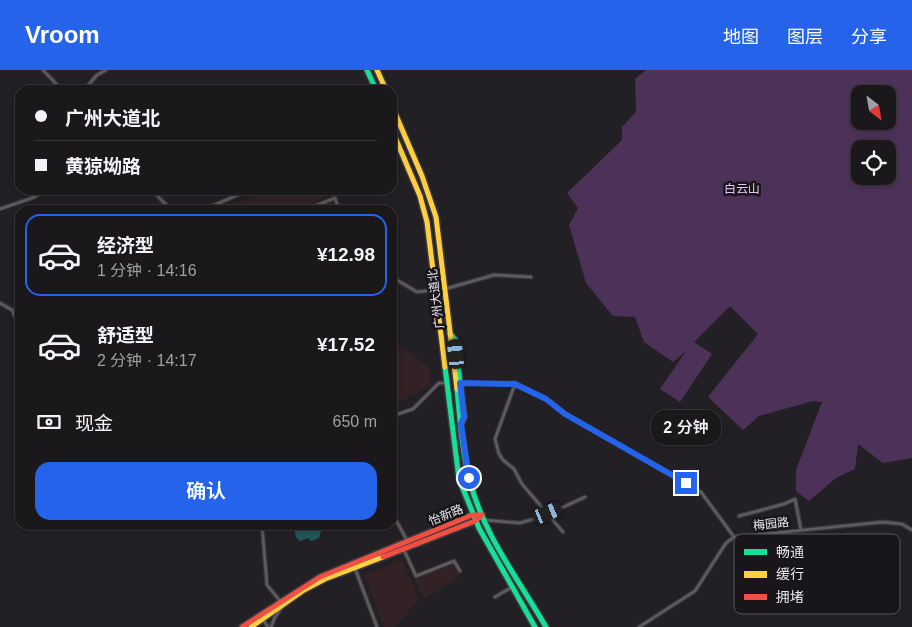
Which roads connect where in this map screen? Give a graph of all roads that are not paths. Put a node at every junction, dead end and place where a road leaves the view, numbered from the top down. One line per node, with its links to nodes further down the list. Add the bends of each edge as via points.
1 (43, 70): 5 (street)
2 (106, 70): 6 (street)
3 (368, 70): 7 (main road)
4 (377, 70): 8 (main road)
5 (57, 85)
6 (88, 85)
7 (374, 85)
8 (384, 85)
9 (397, 117): 10 (main road, 广州大道北)
10 (400, 124): 11 (street); 12 (main road, 广州大道北)
11 (397, 126)
12 (406, 138): 13 (main road); 25 (main road, 广州大道北, via 434,210)
13 (397, 141): 24 (main road, 广州大道北, via 424,208)
14 (37, 195): 21 (street)
15 (156, 195): 17 (street)
16 (238, 195): 18 (street)
17 (166, 205)
18 (215, 205)
19 (318, 205): 20 (street, via 335,198)
20 (337, 205)
21 (0, 209)
22 (531, 277): 25 (street, via 494,275)
23 (397, 280): 24 (street, via 417,292)
24 (436, 289): 29 (main road, 广州大道北)
25 (445, 289): 28 (main road, 广州大道北)
26 (0, 303): 27 (street, via 12,310)
27 (15, 316)
28 (450, 334): 30 (main road, via 455,339); 33 (main road, 广州大道北)
29 (446, 382): 32 (street, via 439,383 413,409); 38 (main road, 广州大道北, via 458,473)
30 (460, 383): 31 (street); 33 (main road, via 464,417)
31 (515, 384): 35 (street, via 495,439 498,451); 45 (street, via 546,399 565,414 701,492)
32 (397, 414)
33 (461, 424): 37 (main road, 广州大道北, via 467,469)
34 (585, 497): 35 (street)
35 (548, 513): 37 (street, via 520,523); 43 (street)
36 (739, 516): 41 (street, via 795,499)
37 (483, 517): 38 (main road, 怡新路); 59 (main road, 广州大道北)
38 (474, 518): 46 (main road, 怡新路); 47 (main road, 怡新路); 50 (main road, 广州大道北)
39 (397, 522): 46 (street)
40 (262, 530): 52 (street, via 267,585)
41 (801, 530): 42 (street, 梅园路, via 891,522); 44 (street, 梅园路)
42 (912, 530)
43 (563, 532)
44 (763, 534)
45 (734, 537): 60 (street, via 724,546 695,591)
46 (408, 542): 48 (main road, 怡新路)
47 (403, 548): 48 (main road, 怡新路); 49 (street, via 416,576 454,561)
48 (354, 565): 52 (main road, 怡新路, via 312,581); 57 (street)
49 (460, 571)
50 (512, 587): 51 (street); 58 (main road, 广州大道北)
51 (495, 597)
52 (283, 602): 53 (main road, 怡新路); 56 (street)
53 (260, 620): 54 (main road, 怡新路); 55 (street)
54 (246, 626)
55 (268, 627)
56 (271, 627)
57 (377, 627)
58 (534, 627)
59 (546, 627)
60 (639, 627)

